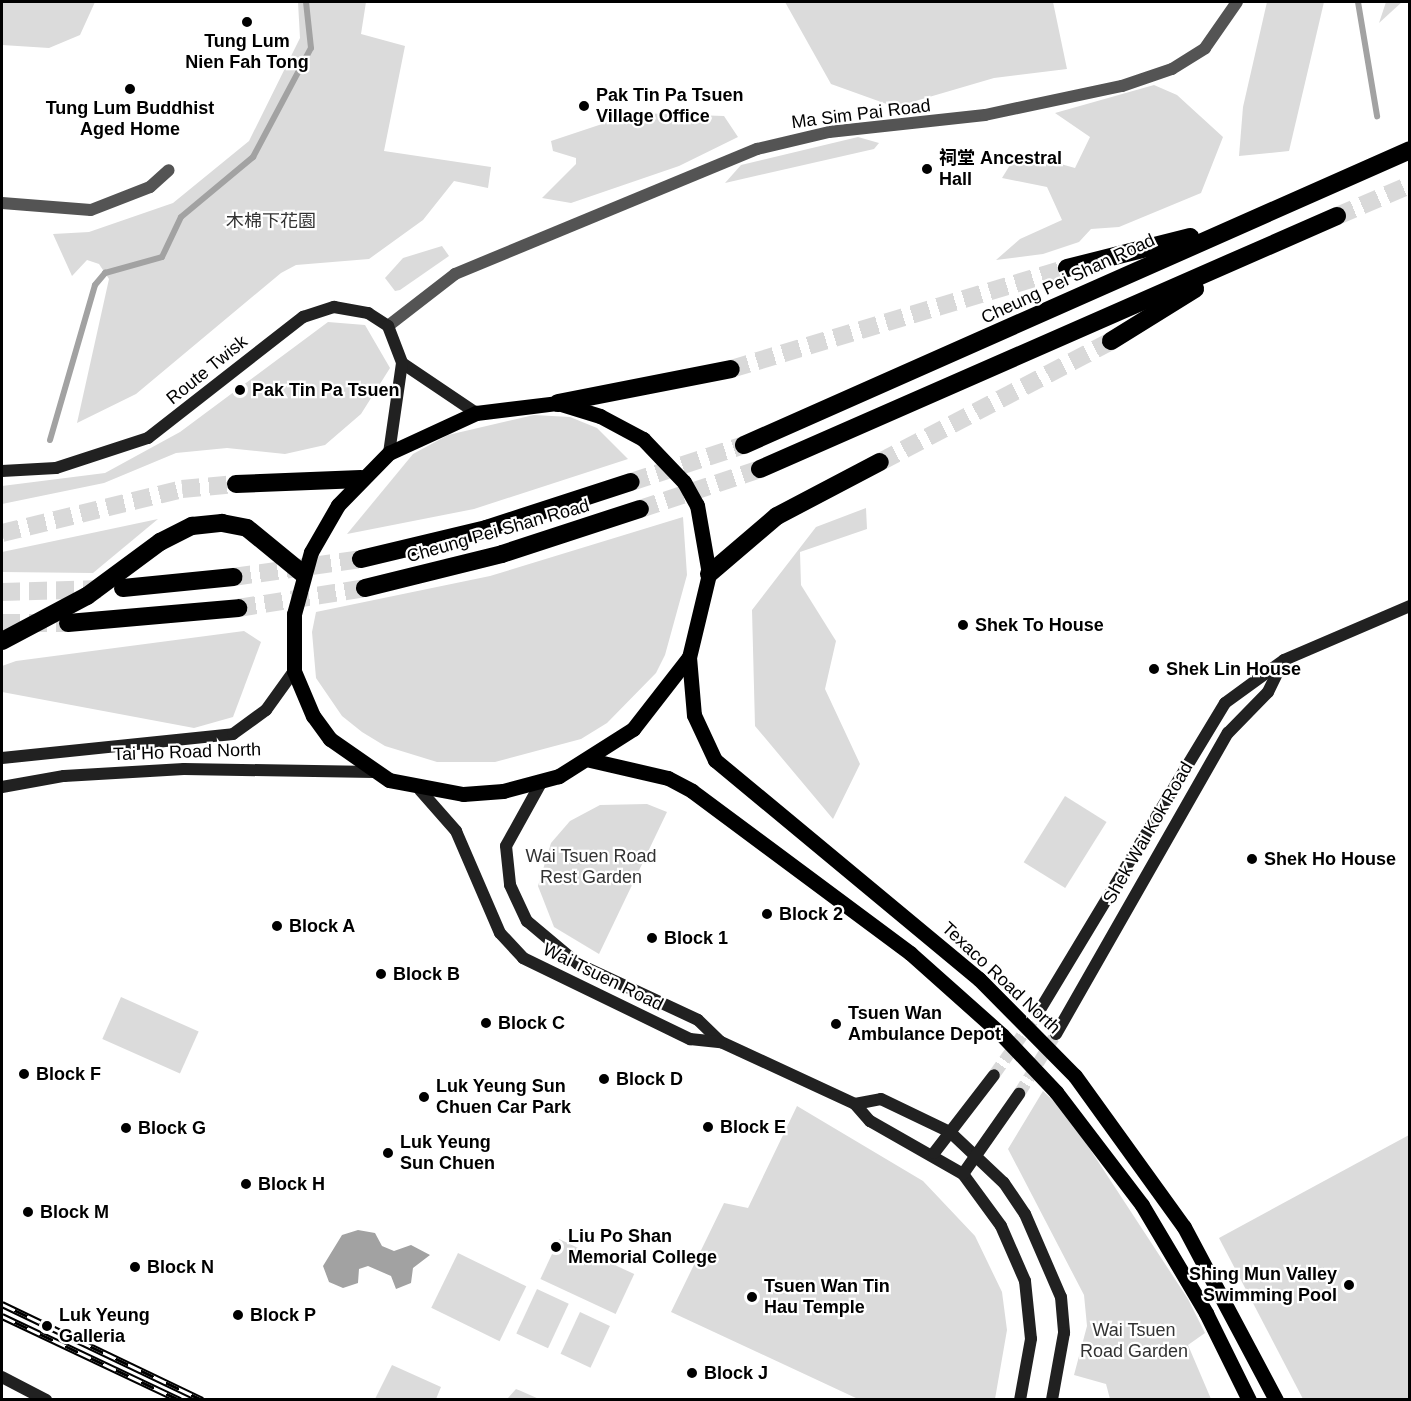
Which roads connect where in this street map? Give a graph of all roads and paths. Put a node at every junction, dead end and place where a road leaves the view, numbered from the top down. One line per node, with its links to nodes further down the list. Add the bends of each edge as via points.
1 (1237, 2): 9 (street, Ma Sim Pai Road, via 1205,48 1172,69 1122,86 985,115 828,132 757,149 454,274)
2 (1410, 150): 6 (highway, Cheung Pei Shan Road)
3 (169, 170): 4 (street, via 150,187 91,210)
4 (2, 203)
5 (1337, 216): 7 (highway)
6 (1230, 227): 8 (highway); 15 (highway, Cheung Pei Shan Road)
7 (1242, 259): 10 (highway); 18 (highway)
8 (1067, 268)
9 (388, 326): 11 (main road); 19 (main road, Route Twisk, via 351,308 318,309 148,438 65,466)
10 (1111, 341)
11 (402, 363): 14 (main road); 16 (main road)
12 (731, 369): 13 (highway)
13 (558, 403): 14 (main road); 26 (main road, via 623,427 666,461 697,505)
14 (476, 413): 16 (main road)
15 (744, 445)
16 (389, 453): 20 (main road)
17 (880, 462): 26 (highway, via 769,521)
18 (760, 469)
19 (2, 471)
20 (361, 479): 22 (highway); 25 (main road, via 324,527)
21 (631, 483): 24 (highway, Cheung Pei Shan Road, via 486,529)
22 (236, 484)
23 (640, 509): 29 (highway, Cheung Pei Shan Road, via 502,554)
24 (361, 559)
25 (302, 573): 33 (highway, via 267,540 230,523 183,529 87,596); 36 (main road, via 294,614)
26 (709, 574): 34 (main road)
27 (232, 577): 28 (highway)
28 (123, 588)
29 (365, 588)
30 (1410, 606): 35 (main road, Shek Wai Kok Road)
31 (238, 608): 32 (highway)
32 (68, 623)
33 (2, 641)
34 (689, 657): 38 (main road, via 633,729); 58 (main road, Texaco Road North, via 694,715 715,760 979,980 1075,1076 1184,1227)
35 (1284, 660): 43 (main road, Shek Wai Kok Road, via 1241,689 1211,721); 44 (main road, Shek Wai Kok Road, via 1268,692 1228,733)
36 (294, 671): 37 (main road, Tai Ho Road North, via 261,715 233,735); 39 (main road, via 330,739)
37 (2, 759)
38 (590, 760): 40 (main road); 57 (main road, via 668,778 692,791 910,953 1002,1035 1056,1092 1142,1205 1206,1313)
39 (374, 772): 41 (main road, Tai Ho Road North, via 112,772); 42 (main road)
40 (542, 781): 42 (main road, via 463,794); 45 (main road, Wai Tsuen Road, via 506,846 510,885 527,921 578,964 698,1020)
41 (2, 787)
42 (420, 790): 45 (main road, Wai Tsuen Road, via 456,831 500,933 523,958 690,1039)
43 (1038, 1013)
44 (1056, 1034)
45 (721, 1042): 48 (main road, Wai Tsuen Road)
46 (994, 1075): 49 (main road)
47 (1019, 1094): 51 (main road)
48 (855, 1104): 49 (main road, via 881,1099); 50 (main road, Wai Tsuen Road, via 870,1121)
49 (950, 1132): 50 (main road); 51 (main road)
50 (934, 1153): 52 (main road, Wai Tsuen Road)
51 (978, 1155): 52 (main road); 56 (main road, via 1025,1214 1053,1267 1064,1333)
52 (963, 1174): 55 (main road, Wai Tsuen Road, via 1001,1226 1025,1281 1031,1339)
53 (2, 1377): 54 (main road)
54 (46, 1400)
55 (1020, 1400)
56 (1052, 1400)
57 (1249, 1400)
58 (1276, 1400)

